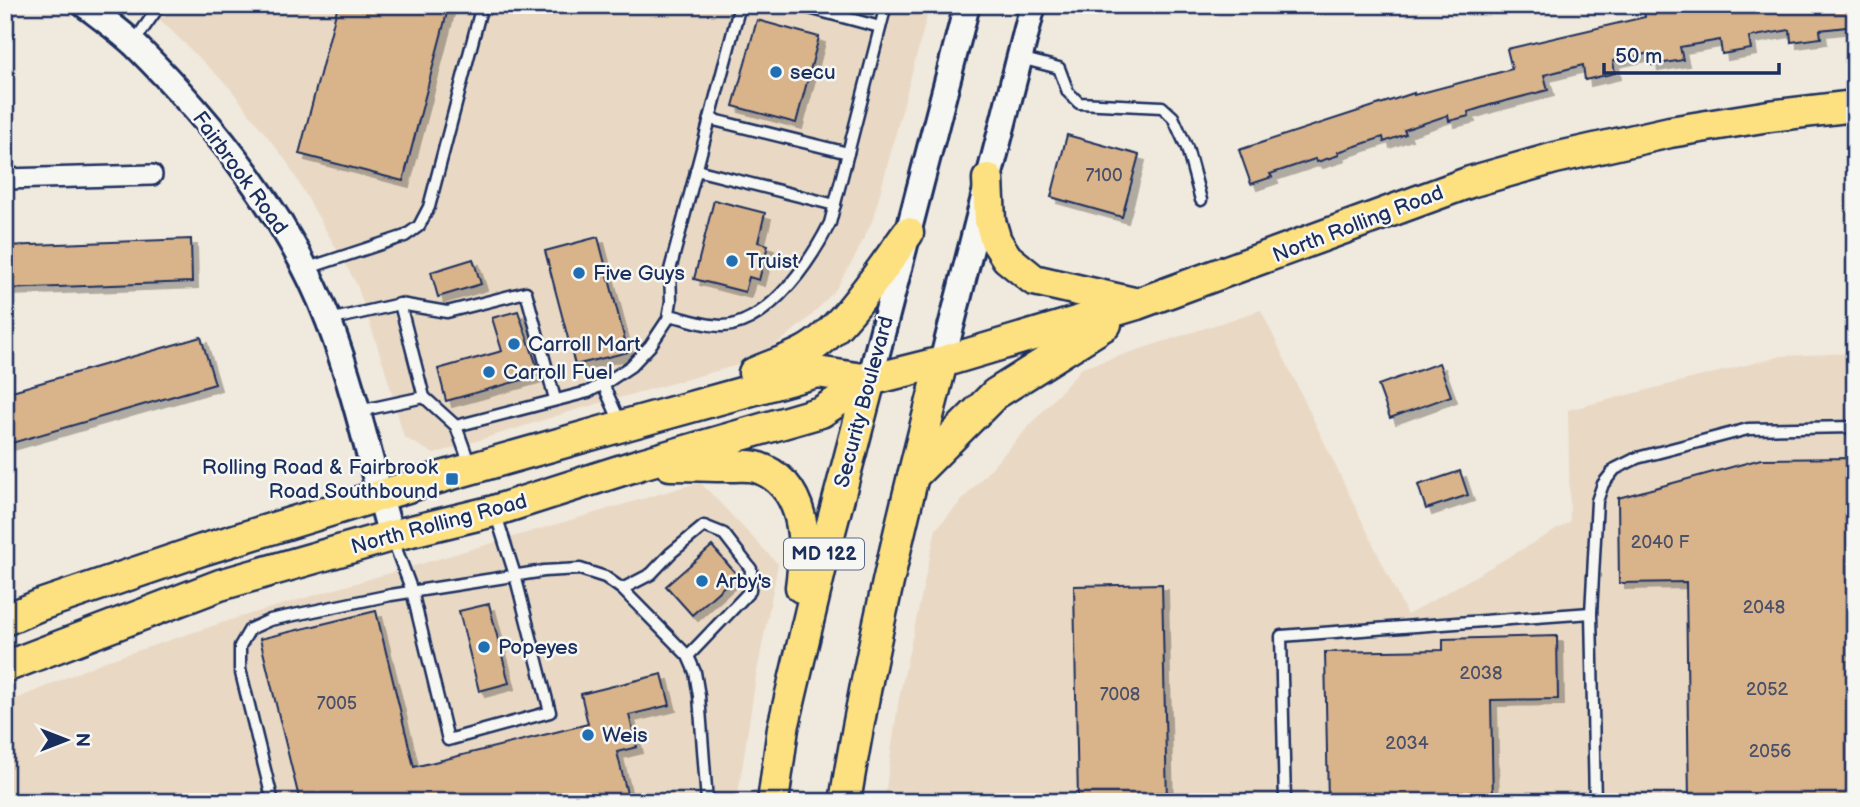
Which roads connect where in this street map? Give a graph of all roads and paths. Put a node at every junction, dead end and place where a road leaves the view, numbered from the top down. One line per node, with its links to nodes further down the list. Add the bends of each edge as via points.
1 (85, 5): 10 (street, Fairbrook Road)
2 (160, 5): 10 (lane)
3 (482, 5): 22 (lane, via 429,207 419,226 405,236)
4 (740, 5): 13 (lane)
5 (798, 5): 9 (lane)
6 (886, 5): 9 (lane)
7 (967, 5): 21 (street, Security Boulevard)
8 (1030, 13): 11 (street)
9 (880, 27): 14 (lane)
10 (133, 44): 22 (street, Fairbrook Road, via 202,117 244,171)
11 (1020, 58): 18 (street); 19 (lane, via 1059,68 1068,92 1079,103 1162,107 1173,117 1187,148)
12 (1855, 106): 24 (main road, North Rolling Road, via 1670,132 1531,165 1471,182)
13 (710, 119): 14 (lane); 15 (lane)
14 (848, 153): 20 (lane)
15 (696, 170): 20 (lane); 25 (lane, via 670,270)
16 (152, 174): 17 (street)
17 (5, 179)
18 (988, 179): 24 (main road, via 990,221 1007,258 1034,280); 27 (street)
19 (1201, 200)
20 (835, 205): 25 (lane, via 817,249 772,302 752,318 713,325)
21 (908, 233): 28 (street, Security Boulevard); 34 (main road, via 853,307 806,351)
22 (305, 269): 26 (street, Fairbrook Road)
23 (400, 304): 26 (lane); 30 (lane); 31 (lane, via 447,312 526,292)
24 (1137, 304): 27 (main road, North Rolling Road); 38 (main road, via 995,394)
25 (669, 315): 29 (lane, via 631,366)
26 (328, 320): 32 (street, Fairbrook Road)
27 (942, 362): 28 (main road, North Rolling Road); 38 (main road, MD 122)
28 (870, 380): 34 (main road, North Rolling Road, via 817,372); 36 (main road, North Rolling Road, via 821,412); 49 (main road, Security Boulevard / MD 122)
29 (603, 384): 31 (lane); 34 (lane)
30 (424, 397): 32 (lane); 33 (lane)
31 (555, 399): 33 (lane)
32 (356, 412): 39 (street, Fairbrook Road)
33 (456, 426): 37 (lane)
34 (622, 426): 37 (main road, North Rolling Road)
35 (1855, 427): 45 (lane, via 1748,429 1637,458 1615,469 1597,501)
36 (641, 464): 40 (main road, North Rolling Road); 49 (main road, via 754,467 789,489 799,513 805,557)
37 (471, 469): 39 (main road, North Rolling Road)
38 (912, 476): 53 (main road, MD 122, via 863,694)
39 (380, 496): 41 (street, Fairbrook Road); 46 (main road, North Rolling Road, via 128,575)
40 (494, 511): 41 (main road, North Rolling Road); 42 (lane)
41 (391, 536): 44 (lane); 48 (main road, North Rolling Road, via 220,585)
42 (515, 575): 43 (lane, via 580,569 605,577); 44 (lane); 44 (lane, via 550,712 448,740)
43 (622, 589): 47 (lane); 47 (lane, via 651,573 704,526 724,534 751,569 750,591)
44 (412, 591): 50 (lane, via 270,620 250,629 240,646 240,669)
45 (1591, 613): 54 (lane, via 1281,636); 55 (lane)
46 (5, 620)
47 (688, 656): 51 (lane, via 699,696)
48 (5, 667)
49 (783, 728): 52 (main road, Security Boulevard / MD 122)
50 (273, 802)
51 (708, 802)
52 (773, 802)
53 (845, 802)
54 (1285, 802)
55 (1595, 802)

